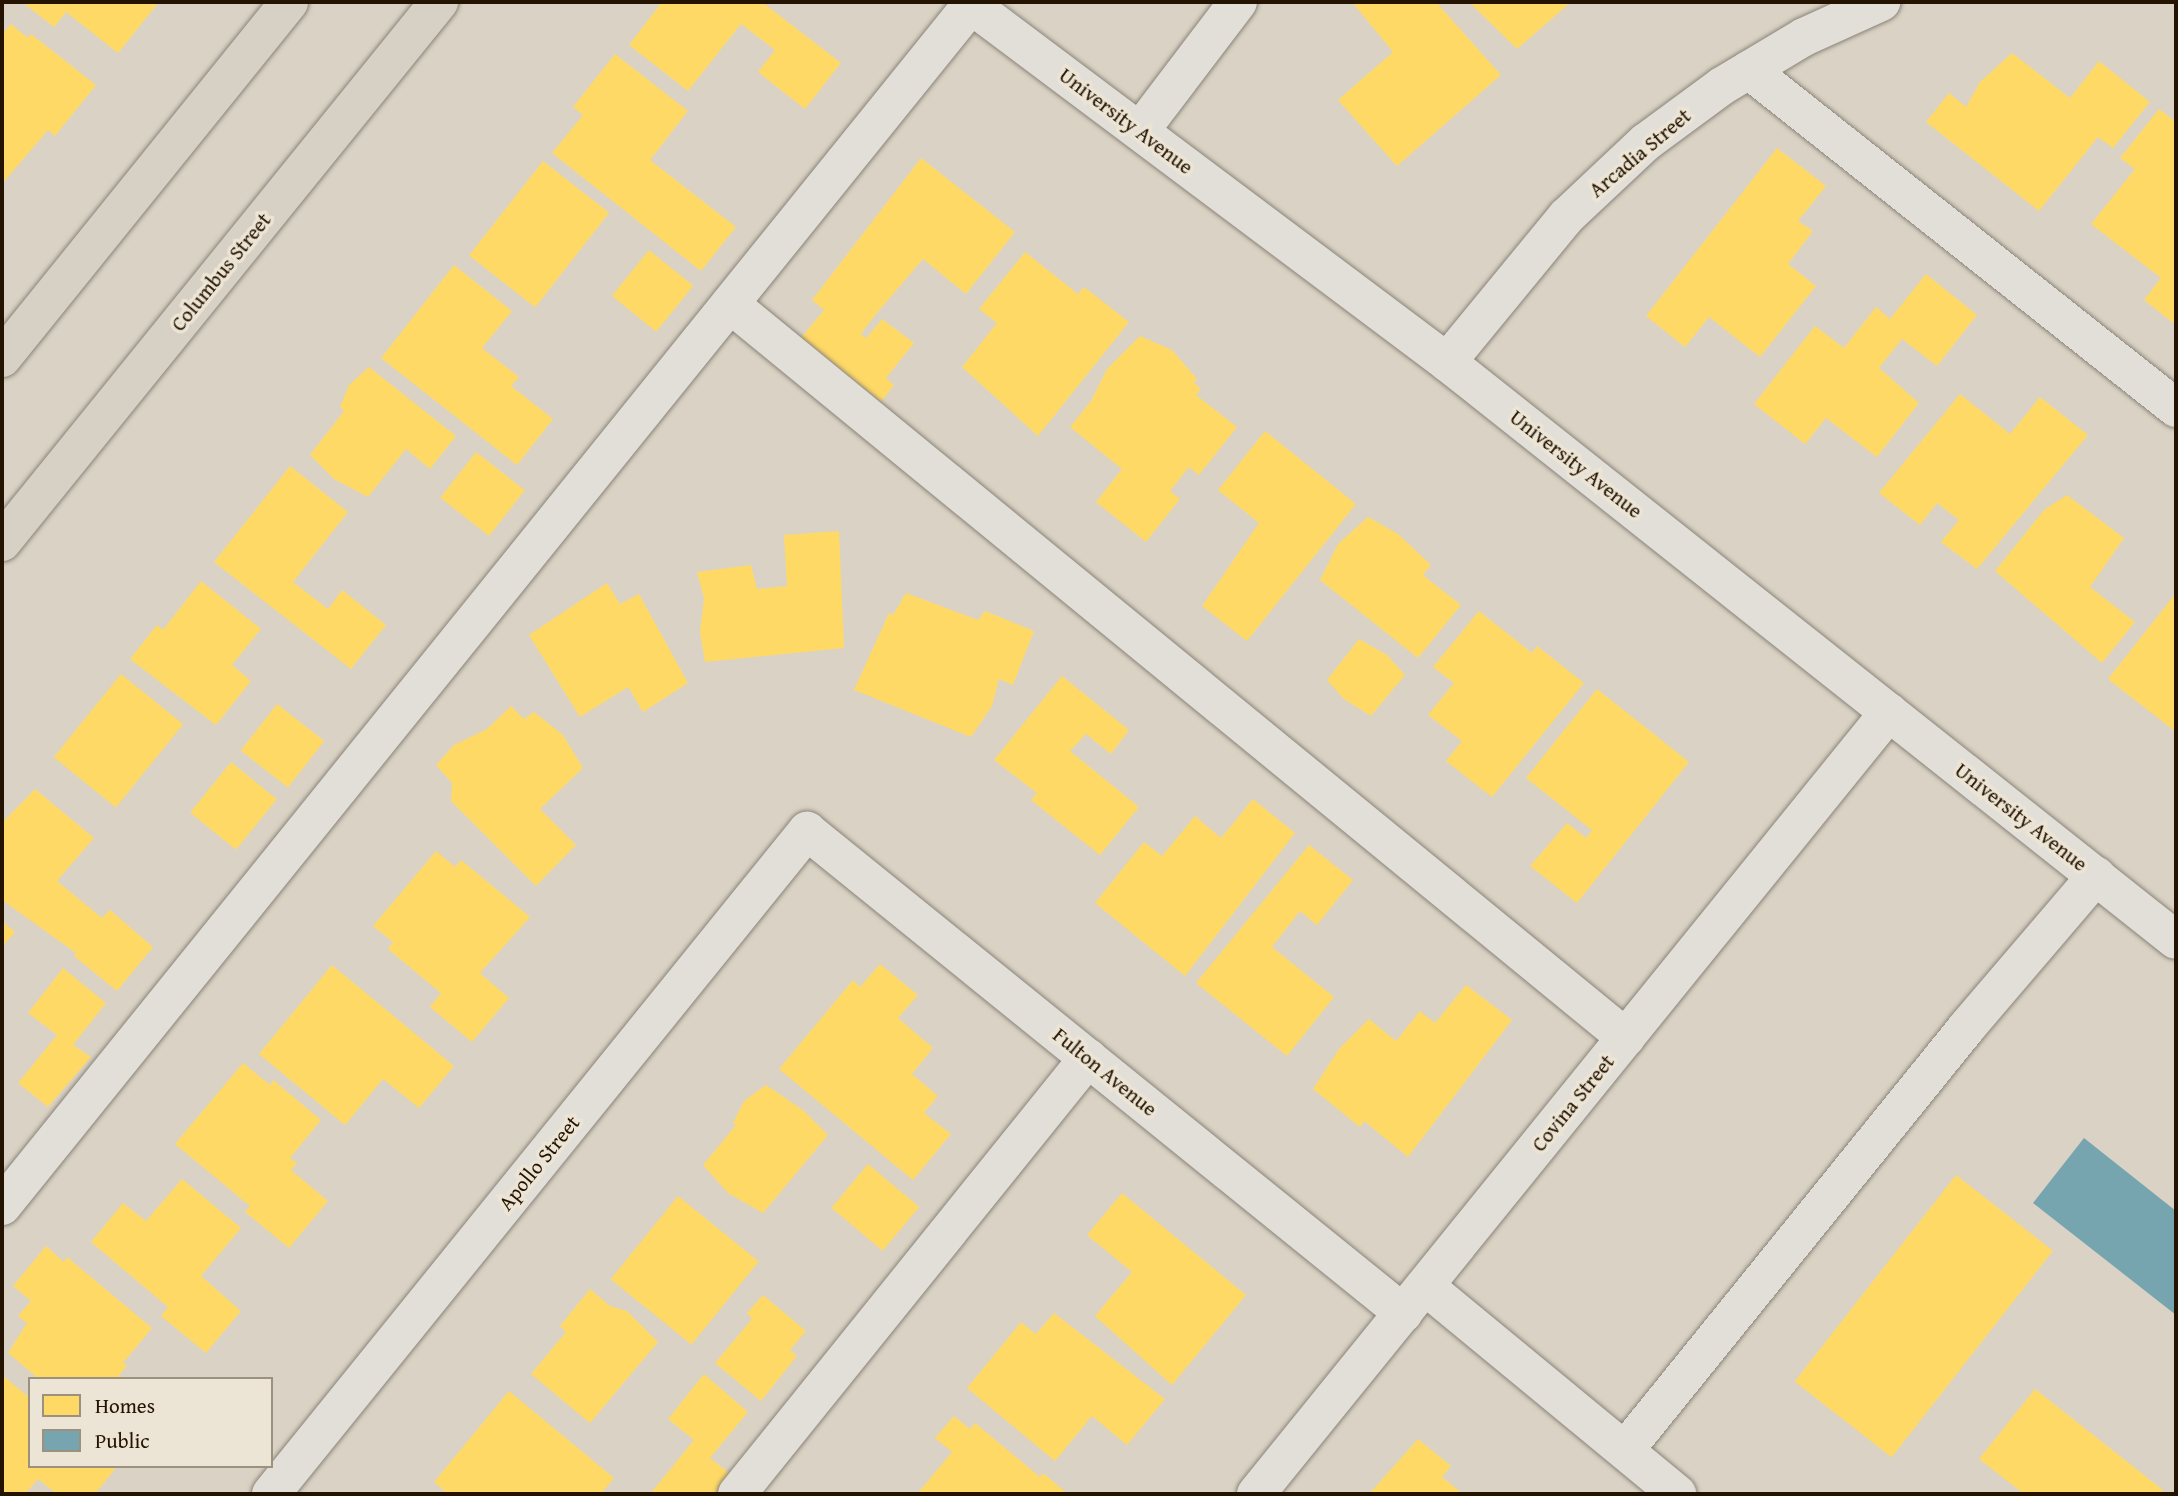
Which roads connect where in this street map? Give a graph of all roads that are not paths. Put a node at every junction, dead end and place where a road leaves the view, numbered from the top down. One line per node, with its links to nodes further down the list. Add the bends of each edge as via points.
1 (289, 2): 9 (main road)
2 (439, 2): 12 (main road, Columbus Street)
3 (1238, 2): 7 (street)
4 (1881, 2): 6 (street, Arcadia Street, via 1804,37)
5 (969, 3): 7 (street, University Avenue); 8 (street)
6 (1749, 70): 10 (street, Arcadia Street, via 1646,142 1566,217); 11 (street)
7 (1140, 131): 10 (street, University Avenue)
8 (730, 304): 17 (street); 19 (street)
9 (2, 358)
10 (1447, 362): 13 (street, University Avenue)
11 (2176, 408)
12 (2, 542)
13 (1889, 712): 15 (street, University Avenue); 17 (street, Covina Street)
14 (807, 831): 18 (street, Fulton Avenue); 22 (street, Apollo Street)
15 (2095, 876): 16 (street, University Avenue); 21 (street, via 1958,1037)
16 (2176, 940)
17 (1626, 1038): 20 (street, Covina Street)
18 (1088, 1058): 20 (street, Fulton Avenue); 23 (street)
19 (2, 1206)
20 (1414, 1299): 21 (street, Fulton Avenue); 24 (street, Covina Street)
21 (1625, 1450): 25 (street, Fulton Avenue)
22 (271, 1494)
23 (737, 1494)
24 (1256, 1494)
25 (1677, 1494)

